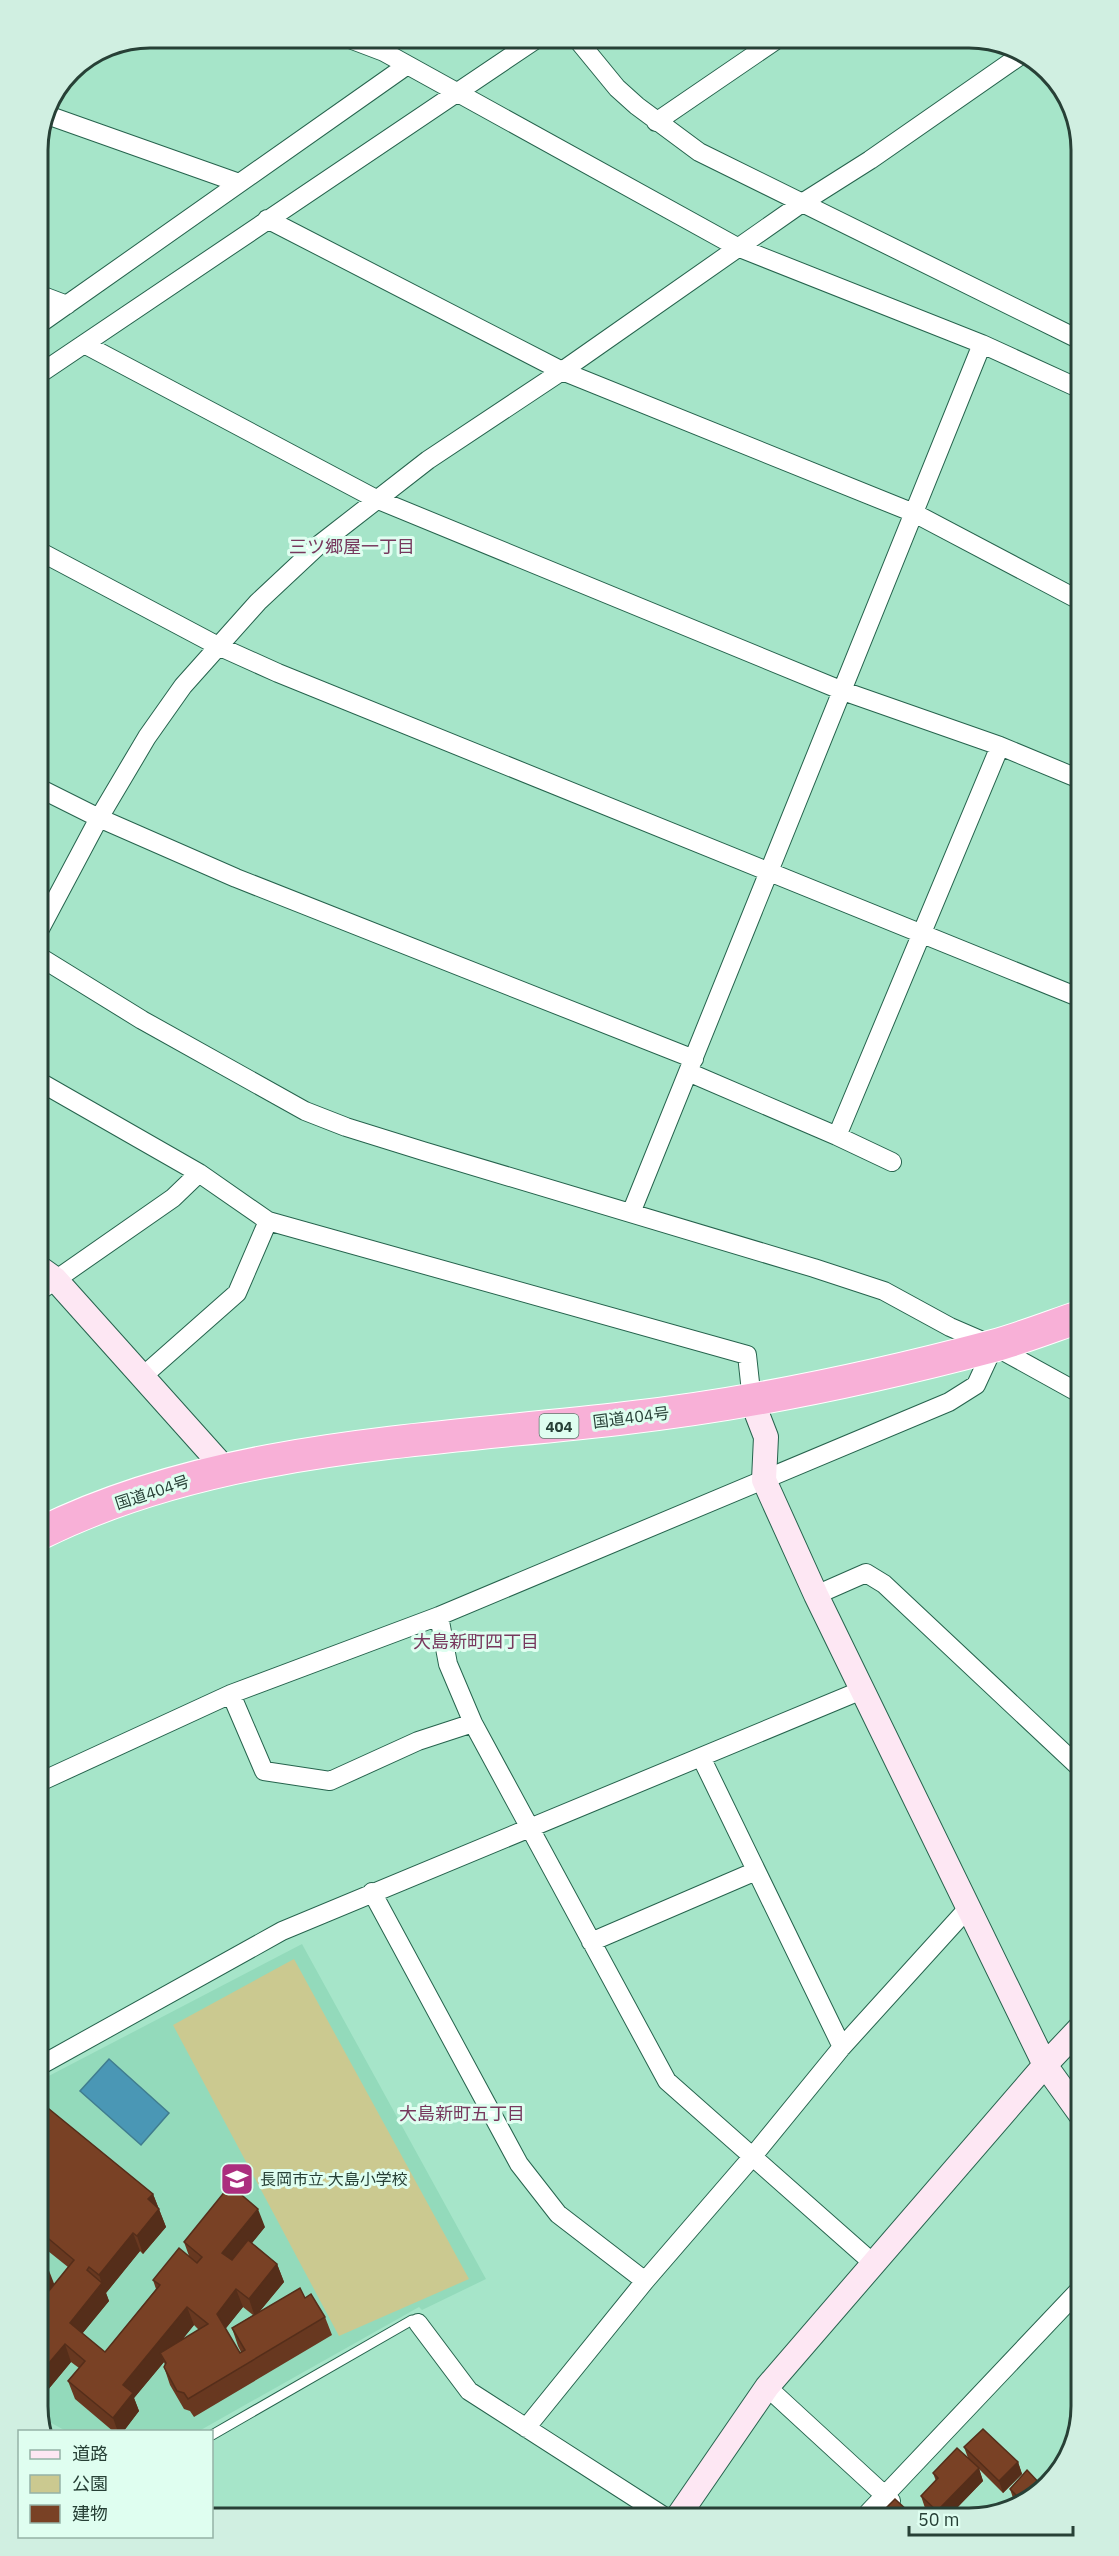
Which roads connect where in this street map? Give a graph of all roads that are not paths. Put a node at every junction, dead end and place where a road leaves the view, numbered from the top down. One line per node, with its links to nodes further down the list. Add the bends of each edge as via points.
1 (373, 48): 6 (street)
2 (522, 48): 7 (street)
3 (584, 48): 9 (street, via 617,88)
4 (764, 48): 9 (street)
5 (1015, 59): 11 (street)
6 (406, 66): 7 (street); 10 (street)
7 (455, 91): 12 (street); 13 (street)
8 (54, 117): 10 (street)
9 (656, 122): 11 (street, via 699,152)
10 (238, 183): 15 (street)
11 (802, 203): 13 (street); 17 (street)
12 (267, 219): 18 (street); 21 (street)
13 (737, 248): 19 (street); 21 (street)
14 (48, 298): 15 (street)
15 (67, 305): 16 (street)
16 (48, 318)
17 (1071, 336)
18 (84, 344): 20 (street); 23 (street)
19 (982, 344): 22 (street); 24 (street)
20 (48, 368)
21 (562, 371): 23 (street, via 428,460); 24 (street)
22 (1071, 385)
23 (376, 500): 27 (street, via 320,544); 28 (street)
24 (914, 513): 26 (street); 28 (street)
25 (48, 556): 27 (street)
26 (1071, 596)
27 (218, 646): 32 (street, via 147,737); 33 (street)
28 (843, 691): 29 (street); 33 (street)
29 (1000, 746): 30 (street); 35 (street)
30 (1071, 776)
31 (48, 792): 32 (street)
32 (99, 818): 34 (street); 38 (street)
33 (767, 872): 35 (street); 38 (street)
34 (48, 914)
35 (921, 934): 37 (street); 40 (street)
36 (48, 962): 43 (street, via 142,1020 305,1111 368,1134)
37 (1071, 994)
38 (691, 1066): 40 (street); 43 (street)
39 (48, 1087): 42 (street)
40 (837, 1136): 41 (street)
41 (892, 1162)
42 (199, 1173): 44 (street); 45 (street, via 173,1197)
43 (631, 1213): 48 (street, via 884,1291)
44 (268, 1221): 49 (street, via 237,1293); 51 (street, via 747,1355)
45 (48, 1277)
46 (48, 1282): 49 (street)
47 (1071, 1320): 48 (highway, 国道404号 / 404)
48 (994, 1346): 50 (street); 51 (highway, 国道404号 / 404); 53 (street, via 976,1385 949,1402)
49 (143, 1376): 52 (street)
50 (1071, 1389)
51 (752, 1401): 52 (highway, 国道404号 / 404, via 306,1453); 53 (street, via 766,1437)
52 (226, 1470): 54 (highway, 国道404号 / 404, via 136,1494)
53 (764, 1480): 55 (street); 56 (street)
54 (48, 1530)
55 (816, 1595): 57 (street); 61 (street, via 866,1573 884,1584)
56 (439, 1616): 58 (street); 59 (street, via 448,1664)
57 (862, 1690): 60 (street); 66 (street)
58 (231, 1694): 59 (street, via 264,1771 330,1781 418,1741); 62 (street)
59 (473, 1724): 63 (street)
60 (701, 1757): 63 (street); 64 (street)
61 (1071, 1760)
62 (48, 1779)
63 (530, 1829): 65 (street); 67 (street)
64 (756, 1871): 67 (street); 69 (street)
65 (372, 1892): 70 (street, via 282,1931); 75 (street, via 519,2164 558,2214)
66 (969, 1907): 69 (street); 71 (street)
67 (591, 1941): 73 (street, via 667,2081)
68 (1071, 2037): 71 (street)
69 (842, 2046): 73 (street)
70 (48, 2061)
71 (1044, 2065): 72 (street); 74 (street)
72 (1071, 2101)
73 (753, 2156): 74 (street); 75 (street)
74 (873, 2264): 78 (street)
75 (645, 2281): 79 (street)
76 (1071, 2299): 81 (street)
77 (418, 2323): 79 (street, via 469,2391); 80 (lane, via 412,2320)
78 (767, 2386): 81 (street); 83 (street)
79 (526, 2428): 82 (street)
80 (213, 2434)
81 (884, 2495): 84 (street); 85 (street)
82 (651, 2508)
83 (684, 2508)
84 (872, 2508)
85 (898, 2508)

